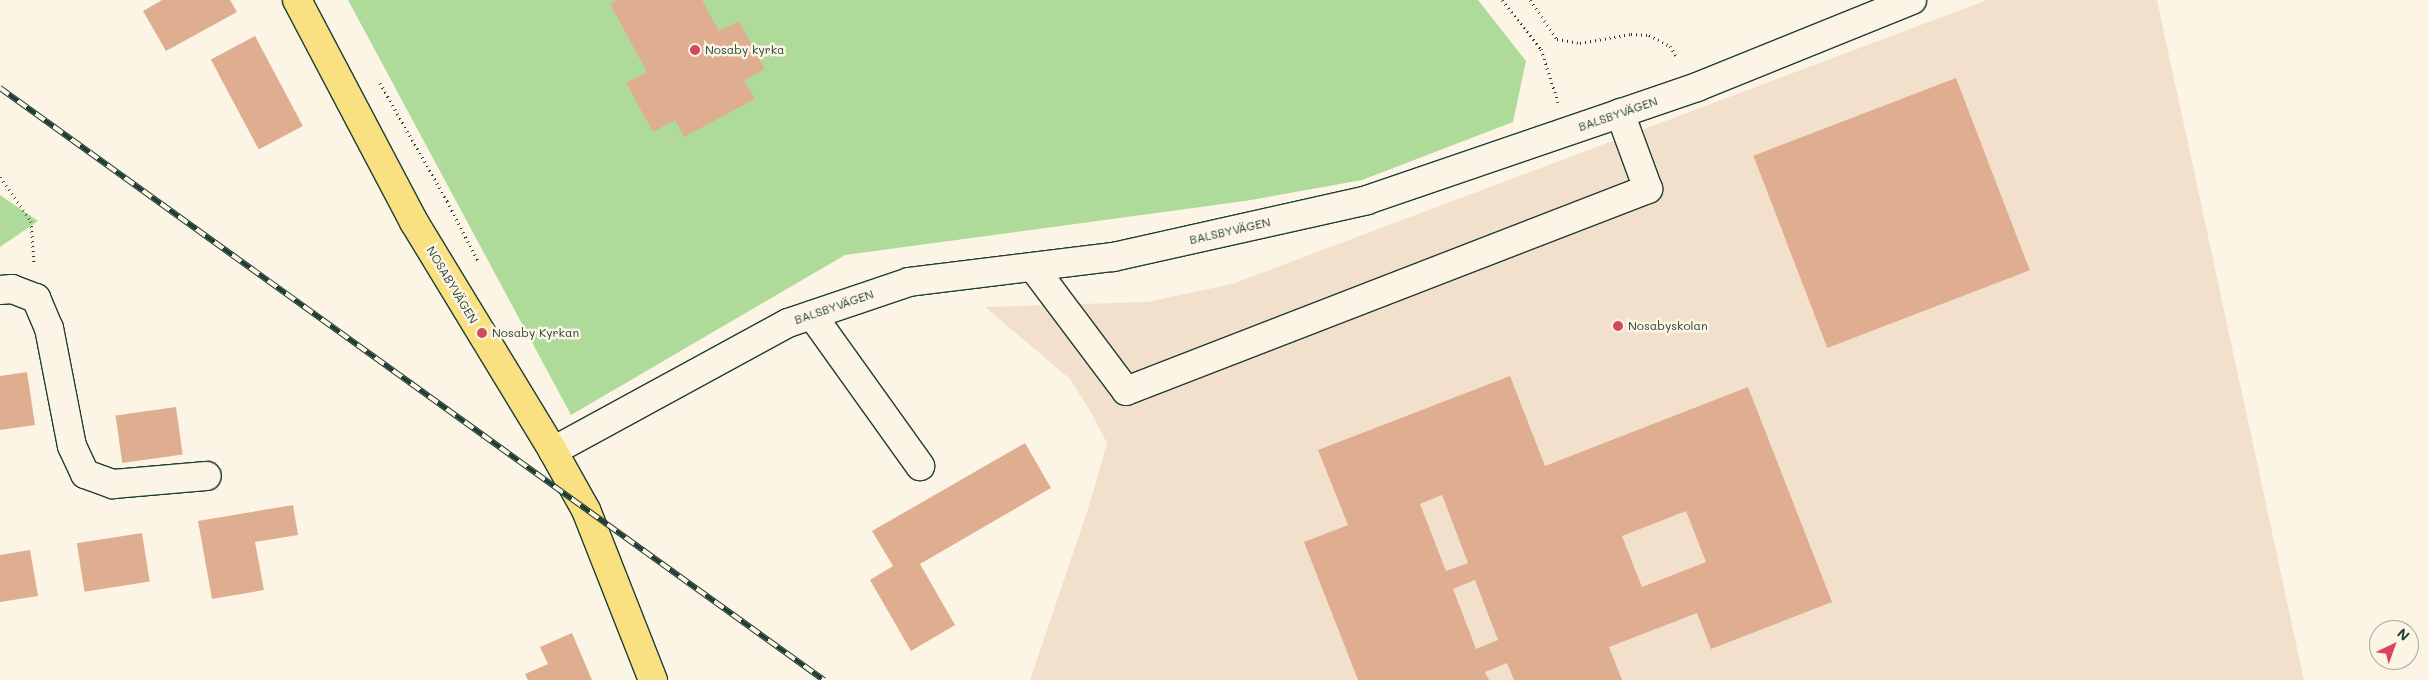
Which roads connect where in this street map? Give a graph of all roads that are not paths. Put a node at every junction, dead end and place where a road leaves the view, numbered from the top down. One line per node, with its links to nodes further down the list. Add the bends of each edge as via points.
1 (297, 0): 7 (main road, NOSABYVÄGEN, via 414,222)
2 (1912, 0): 3 (street, BALSBYVÄGEN, via 1696,87)
3 (1620, 113): 4 (street, BALSBYVÄGEN, via 1367,200 1113,257); 4 (street, via 1648,189 1126,391)
4 (1033, 267): 6 (street, BALSBYVÄGEN, via 909,282)
5 (0, 290): 9 (street, via 12,288 36,298 50,328 72,446 85,474 113,484)
6 (812, 315): 7 (street, BALSBYVÄGEN, via 788,323); 8 (street)
7 (553, 451): 10 (main road, NOSABYVÄGEN, via 586,510)
8 (920, 466)
9 (207, 476)
10 (653, 680)

